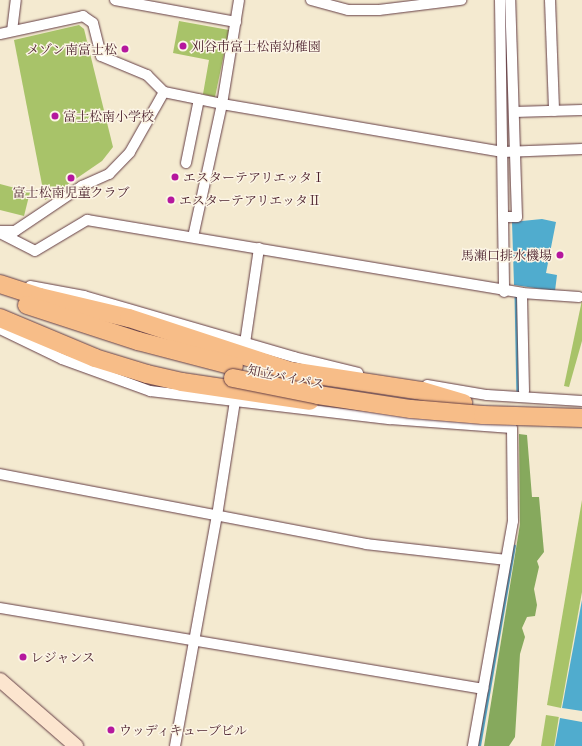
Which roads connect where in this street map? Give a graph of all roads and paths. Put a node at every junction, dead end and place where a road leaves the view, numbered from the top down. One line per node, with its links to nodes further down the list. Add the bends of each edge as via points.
1 (16, 0): 10 (street)
2 (116, 0): 9 (street)
3 (239, 0): 9 (street)
4 (311, 0): 5 (street, via 348,10 379,10)
5 (461, 0)
6 (500, 0): 19 (street)
7 (510, 0): 17 (street)
8 (550, 0): 16 (street)
9 (236, 22): 14 (street)
10 (12, 31): 11 (street); 12 (street, via 83,16 93,23 101,56 147,75)
11 (0, 34)
12 (164, 92): 13 (street); 23 (street, via 130,152 109,174 82,186 15,231)
13 (199, 99): 14 (street); 21 (street)
14 (222, 104): 19 (street); 24 (street)
15 (582, 110): 16 (street)
16 (554, 111): 17 (street)
17 (514, 112): 20 (street)
18 (582, 149): 20 (street)
19 (503, 152): 20 (street); 22 (street)
20 (516, 153): 22 (street, via 517,217)
21 (186, 163)
22 (504, 217): 27 (street)
23 (0, 232): 24 (street, via 35,251 87,220)
24 (193, 237): 25 (street)
25 (259, 248): 27 (street); 35 (street)
26 (0, 284): 35 (street, via 78,295); 41 (highway, via 40,297 129,318 290,371 422,391)
27 (504, 292): 28 (street)
28 (522, 294): 30 (street); 37 (street)
29 (0, 296): 34 (highway, 知立バイパス)
30 (579, 297)
31 (0, 308): 34 (highway, 知立バイパス)
32 (0, 318): 39 (highway, via 95,358 147,374 189,383 340,405)
33 (0, 329): 38 (street, via 62,359 150,391)
34 (90, 332): 36 (highway, 知立バイパス)
35 (245, 343): 40 (street, via 379,377 487,395)
36 (234, 372): 39 (highway, 知立バイパス, bridge); 41 (highway, 知立バイパス)
37 (524, 391)
38 (235, 401): 45 (street); 46 (street, via 390,419 512,428 513,521)
39 (358, 401): 43 (highway, 知立バイパス, bridge, via 482,415)
40 (582, 401)
41 (463, 403): 42 (highway, 知立バイパス)
42 (582, 407)
43 (582, 418)
44 (0, 474): 45 (street)
45 (217, 516): 46 (street, via 366,544); 48 (street)
46 (506, 560): 50 (street)
47 (0, 608): 48 (street)
48 (194, 639): 50 (street); 52 (street)
49 (0, 680): 51 (main road)
50 (483, 689): 53 (street)
51 (76, 746)
52 (175, 746)
53 (473, 746)

